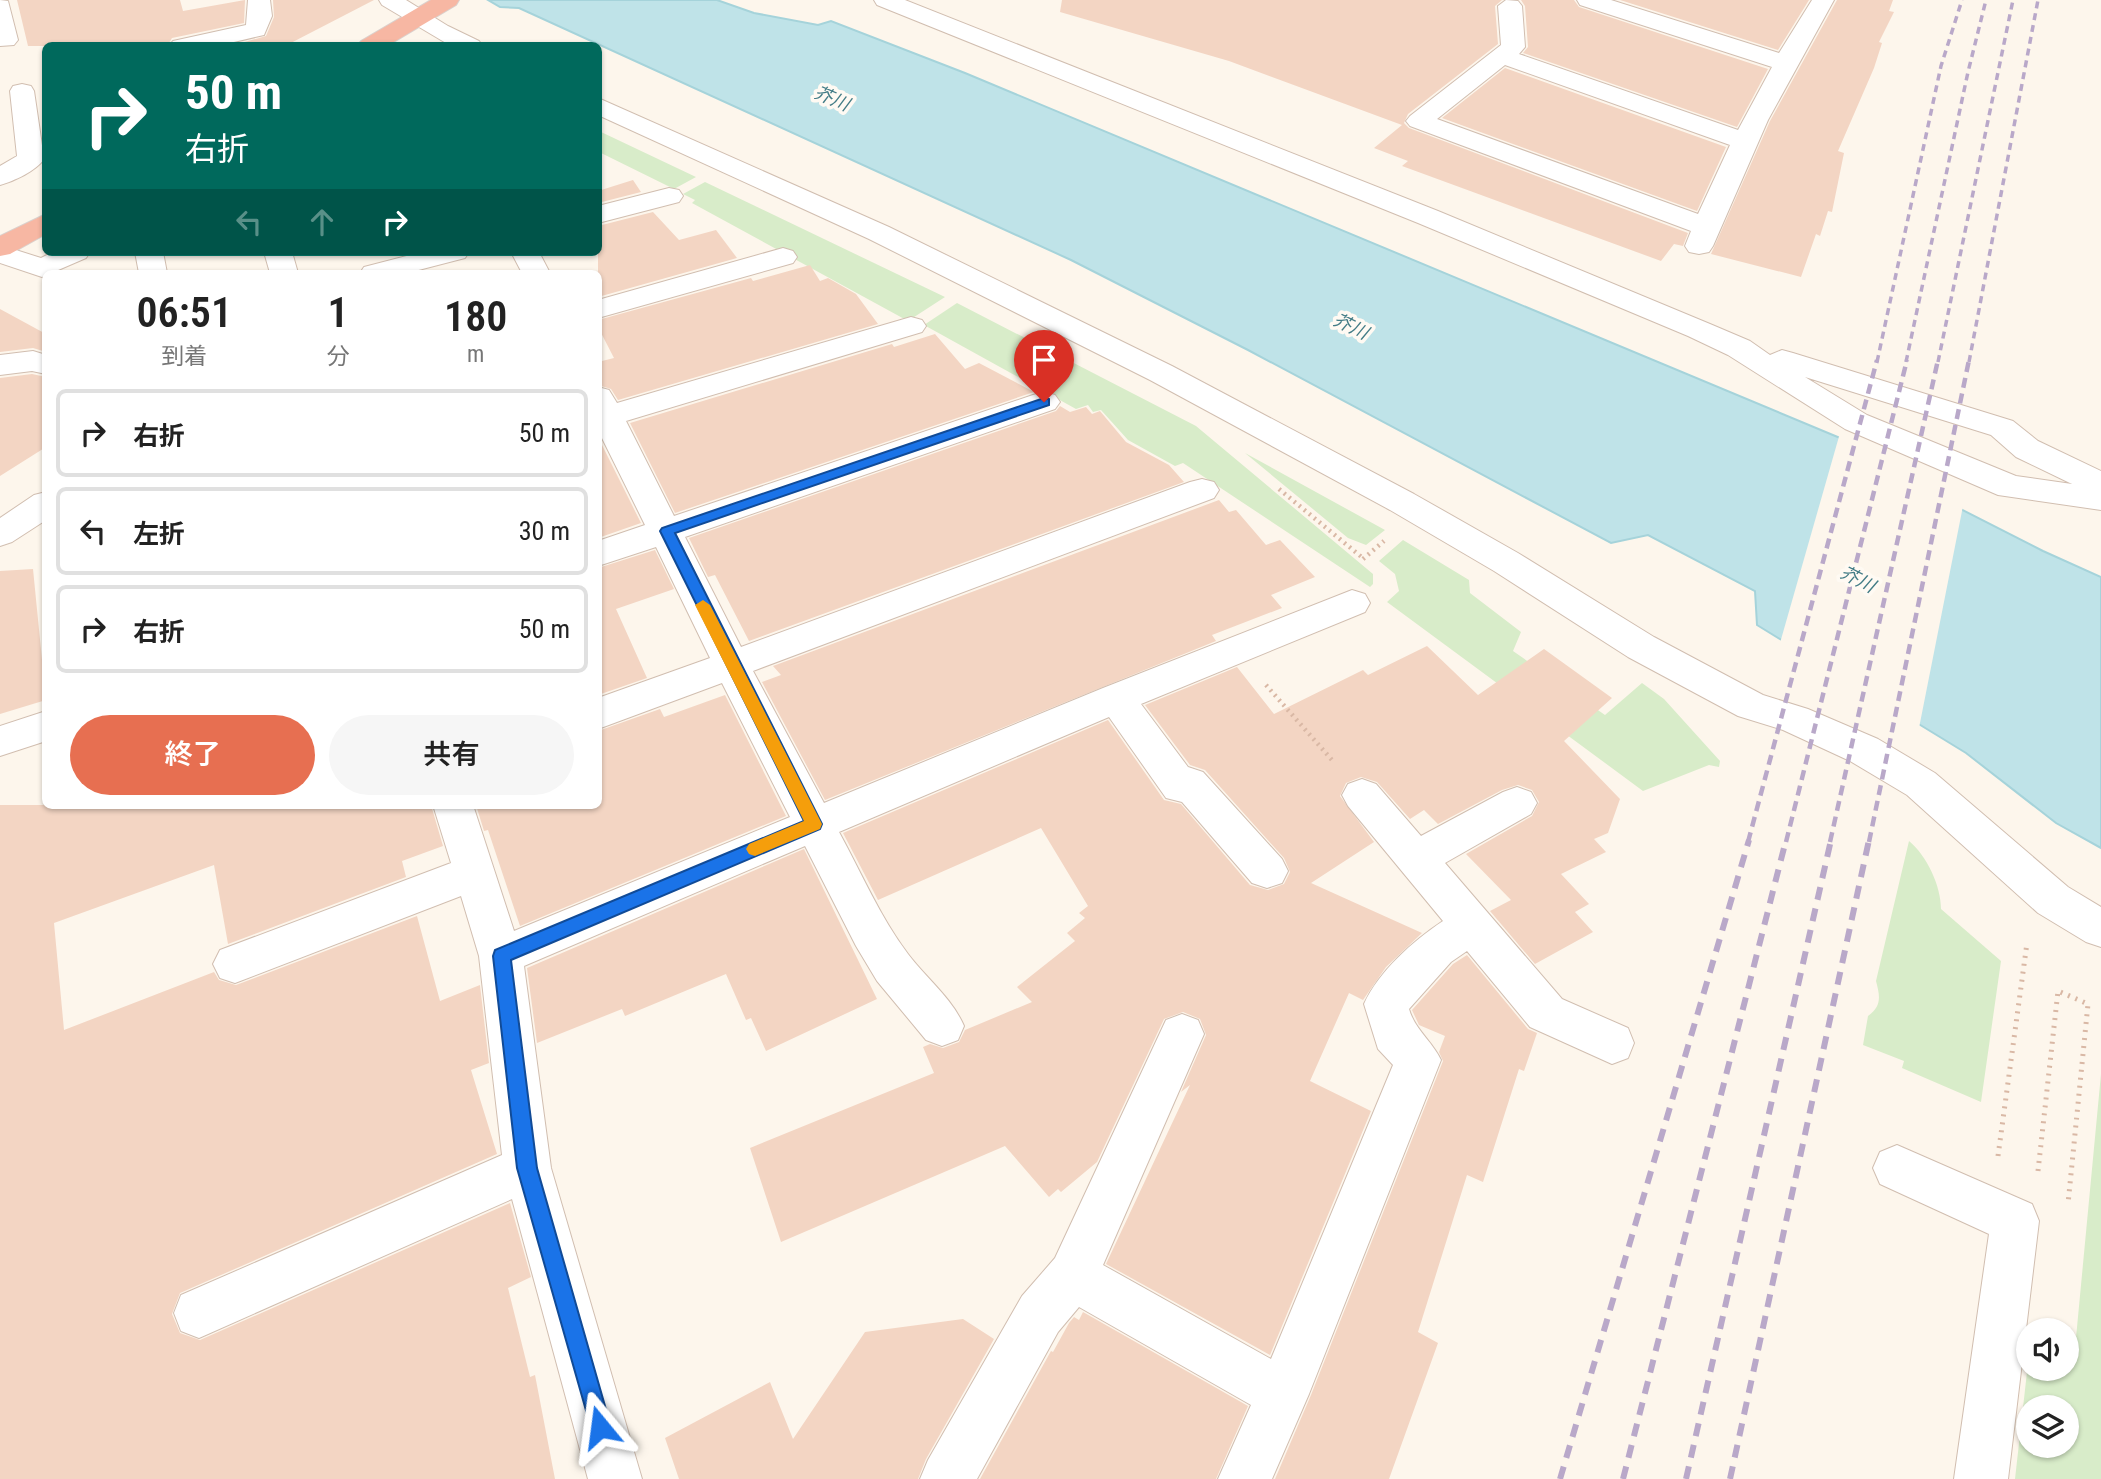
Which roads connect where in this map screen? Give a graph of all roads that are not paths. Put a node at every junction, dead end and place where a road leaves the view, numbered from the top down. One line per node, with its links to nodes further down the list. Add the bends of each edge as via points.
1 (259, 0): 9 (street)
2 (390, 0): 8 (street)
3 (885, 0): 31 (street, via 1428,217)
4 (1588, 0): 15 (street)
5 (1818, 1): 15 (street)
6 (1510, 3): 14 (street, via 1513,47)
7 (0, 6): 10 (street)
8 (430, 22): 12 (highway); 13 (street)
9 (251, 38): 11 (street)
10 (6, 40)
11 (216, 42)
12 (379, 42)
13 (464, 42)
14 (1501, 56): 19 (street); 19 (street, via 1419,121 1703,236)
15 (1785, 63): 19 (street)
16 (16, 106): 20 (street, via 31,159)
17 (602, 107): 43 (street, via 879,233 1161,373)
18 (602, 129): 43 (street, via 957,296 1471,570)
19 (1744, 141)
20 (0, 177)
21 (669, 196): 22 (street)
22 (602, 214)
23 (42, 224): 24 (highway)
24 (0, 250): 25 (street, via 42,268)
25 (68, 256)
26 (440, 256): 28 (street)
27 (783, 257): 29 (street)
28 (386, 270)
29 (602, 308)
30 (911, 326): 35 (street)
31 (1740, 348): 36 (street, via 2002,428 2027,449); 38 (street, via 1856,422 2010,487)
32 (42, 364): 33 (street)
33 (0, 365)
34 (1044, 402): 40 (street)
35 (602, 411): 40 (street)
36 (2101, 484)
37 (1202, 490): 45 (street)
38 (2101, 499)
39 (42, 506): 41 (street)
40 (667, 531): 42 (street); 45 (street)
41 (0, 534)
42 (602, 553)
43 (1506, 562): 58 (street, via 1654,654 1751,706 1796,719 1864,750 1921,784 2053,900)
44 (1352, 603): 46 (street)
45 (731, 664): 47 (street); 53 (street)
46 (1116, 698): 53 (street); 55 (street, via 1180,787 1189,783)
47 (602, 712)
48 (42, 727): 49 (street)
49 (0, 741)
50 (1362, 795): 54 (street)
51 (1517, 803): 54 (street)
52 (454, 809): 56 (street)
53 (814, 824): 59 (street); 61 (street, via 892,967)
54 (1416, 859): 57 (street)
55 (1267, 871)
56 (475, 872): 59 (street); 60 (street)
57 (1471, 925): 63 (street, via 1546,1013); 68 (street, via 1436,948 1386,1004 1394,1035 1418,1060)
58 (2101, 929)
59 (502, 956): 64 (street)
60 (235, 964)
61 (942, 1026)
62 (1182, 1034): 66 (street)
63 (1612, 1043)
64 (527, 1168): 67 (street); 69 (street)
65 (1897, 1168): 72 (street, via 2015,1221)
66 (1073, 1276): 68 (street); 70 (street, via 1040,1314)
67 (199, 1312)
68 (1283, 1394): 71 (street)
69 (615, 1479)
70 (947, 1479)
71 (1245, 1479)
72 (1980, 1479)

